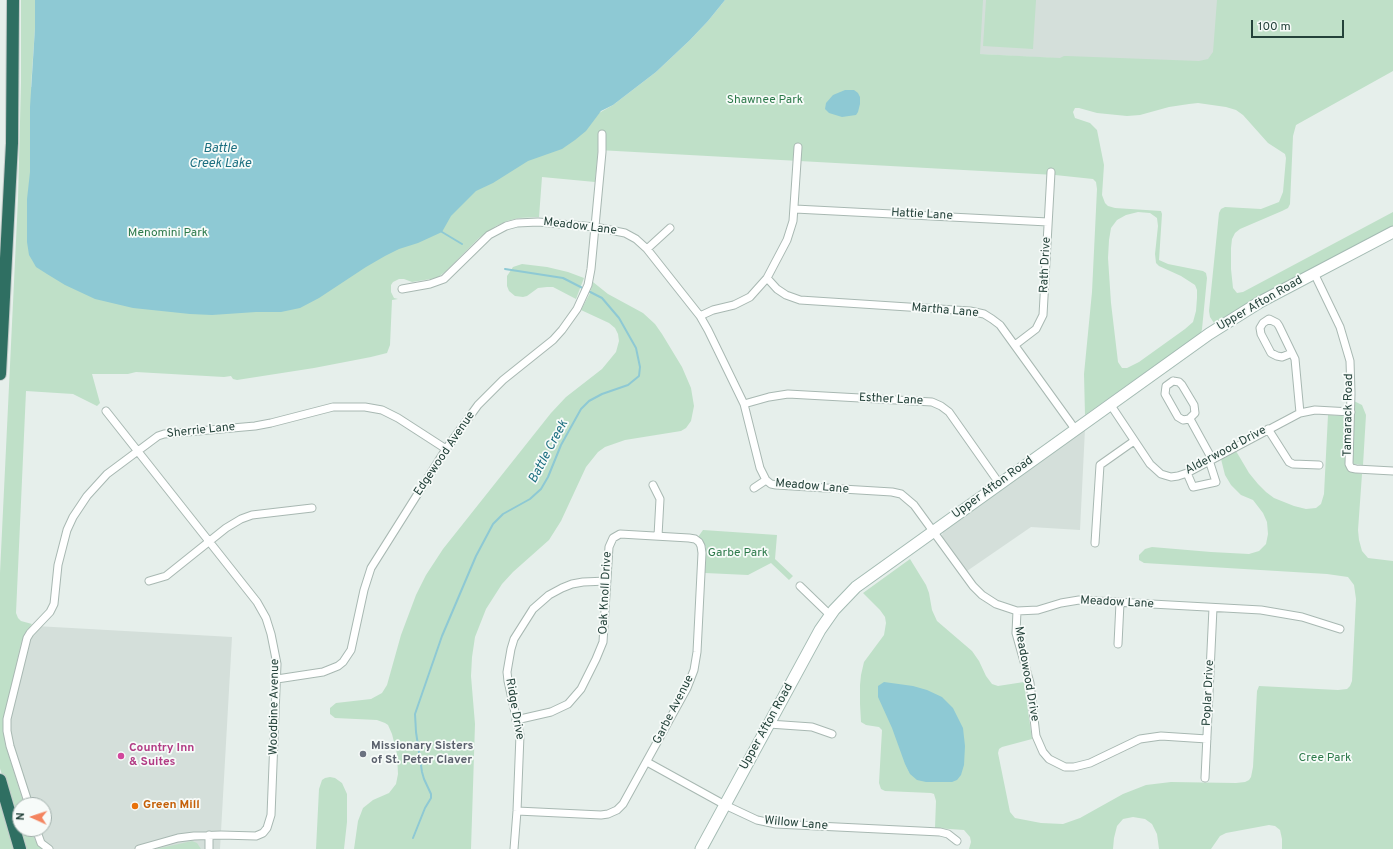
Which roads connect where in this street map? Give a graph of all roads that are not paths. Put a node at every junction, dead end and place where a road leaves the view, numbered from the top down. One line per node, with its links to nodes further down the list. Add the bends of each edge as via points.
1 (13, 0): 17 (highway, via 12,143)
2 (602, 134): 7 (street, Edgewood Avenue, via 603,148)
3 (798, 147): 5 (street)
4 (1051, 172): 6 (street, Rath Drive)
5 (795, 209): 6 (street, Hattie Lane); 12 (street, via 791,231)
6 (1048, 222): 15 (street, Rath Drive, via 1043,315 1036,329)
7 (595, 227): 10 (street, Meadow Lane, via 625,233); 13 (street, Meadow Lane, via 538,222 506,226 490,235 444,279); 28 (street, Edgewood Avenue, via 588,285 577,309 562,330 494,388 468,418)
8 (670, 228): 10 (street)
9 (1393, 232): 11 (street, Upper Afton Road)
10 (647, 248): 14 (street, Meadow Lane)
11 (1314, 274): 19 (street, Upper Afton Road, via 1260,302 1222,326); 21 (street, Tamarack Road, via 1346,345 1351,377)
12 (767, 278): 14 (street, via 750,297); 15 (street, Martha Lane, via 777,289 800,300 984,314 1000,325)
13 (402, 289)
14 (700, 316): 18 (street, Meadow Lane)
15 (1015, 345): 25 (street, Martha Lane)
16 (1292, 353): 16 (street, via 1276,322 1269,319 1263,323 1260,327 1261,333 1271,353 1282,357); 22 (street, via 1296,363)
17 (0, 374)
18 (744, 404): 33 (street, Meadow Lane, via 760,468); 34 (street, Esther Lane, via 788,394 932,402 949,412)
19 (1110, 404): 25 (street, Upper Afton Road); 26 (street, Alderwood Drive)
20 (106, 411): 27 (street, Woodbine Avenue)
21 (1351, 412): 22 (street, Alderwood Drive, via 1315,410); 31 (street, Tamarack Road, via 1348,458 1350,467 1357,470)
22 (1300, 413): 24 (street, Alderwood Drive)
23 (1190, 419): 23 (street, via 1195,414 1194,405 1181,383 1171,382 1165,388 1166,396 1179,418); 29 (street)
24 (1268, 429): 29 (street, Alderwood Drive); 30 (street, via 1290,463)
25 (1074, 430): 34 (street, Upper Afton Road)
26 (1134, 441): 32 (street, Alderwood Drive, via 1150,464 1161,474 1173,477); 41 (street, via 1100,465)
27 (137, 450): 28 (street, Sherrie Lane, via 153,438 164,434 254,426 347,406 382,410); 40 (street, Woodbine Avenue); 59 (street, Sherrie Lane, via 95,486 73,517 60,554 54,604 27,638 7,719 10,746)
28 (446, 450): 51 (street, Edgewood Avenue, via 371,568 347,657 338,666 323,672)
29 (1210, 460): 32 (street, Alderwood Drive); 32 (street, via 1216,482 1193,487)
30 (1319, 465)
31 (1393, 471)
32 (1187, 472)
33 (766, 480): 36 (street); 38 (street, Meadow Lane, via 776,486 901,494 914,505)
34 (999, 483): 38 (street, Upper Afton Road)
35 (654, 485): 39 (street, via 660,499)
36 (754, 488)
37 (312, 508): 40 (street, via 252,515 233,523)
38 (933, 531): 47 (street, Meadow Lane, via 982,595 996,604); 48 (street, Upper Afton Road, via 863,581)
39 (658, 536): 43 (street, Oak Knoll Drive, via 620,534 612,538); 56 (street, Garbe Avenue, via 695,539 701,546 696,662 687,688)
40 (210, 541): 42 (street, via 166,576); 51 (street, Woodbine Avenue, via 263,612 274,646)
41 (1095, 543)
42 (149, 581)
43 (607, 581): 52 (street, Oak Knoll Drive, via 603,642 581,689 560,709); 52 (street, Ridge Drive, via 583,582 562,588 540,602 527,618 514,639 507,672)
44 (800, 586): 48 (street)
45 (1120, 603): 46 (street, Meadow Lane); 47 (street, Meadow Lane, via 1079,600 1038,610); 50 (street)
46 (1213, 608): 49 (street, Meadow Lane, via 1278,612); 55 (street, Poplar Drive)
47 (1017, 611): 55 (street, Meadowood Drive, via 1016,633 1030,683 1036,736 1049,759 1065,767 1074,768 1140,739 1161,736)
48 (830, 615): 53 (street, Upper Afton Road)
49 (1340, 629)
50 (1118, 644)
51 (277, 679): 62 (street, Woodbine Avenue, via 269,824 264,832 256,836)
52 (516, 720): 61 (street, Ridge Drive, via 520,735)
53 (769, 724): 54 (street, via 812,727); 60 (street, Upper Afton Road)
54 (832, 734)
55 (1207, 739): 57 (street, Poplar Drive)
56 (647, 762): 60 (street, Willow Lane); 61 (street, Garbe Avenue, via 623,804 608,814)
57 (1205, 778)
58 (0, 780): 65 (highway)
59 (26, 797)
60 (725, 805): 64 (street, Willow Lane, via 757,820 776,824 940,832); 70 (street, Upper Afton Road)
61 (517, 811): 69 (street, Ridge Drive)
62 (209, 835): 67 (street, Woodbine Avenue, via 178,838); 68 (street)
63 (39, 837): 66 (street, via 41,843)
64 (957, 841)
65 (20, 849)
66 (49, 849)
67 (139, 849)
68 (209, 849)
69 (514, 849)
70 (701, 849)

